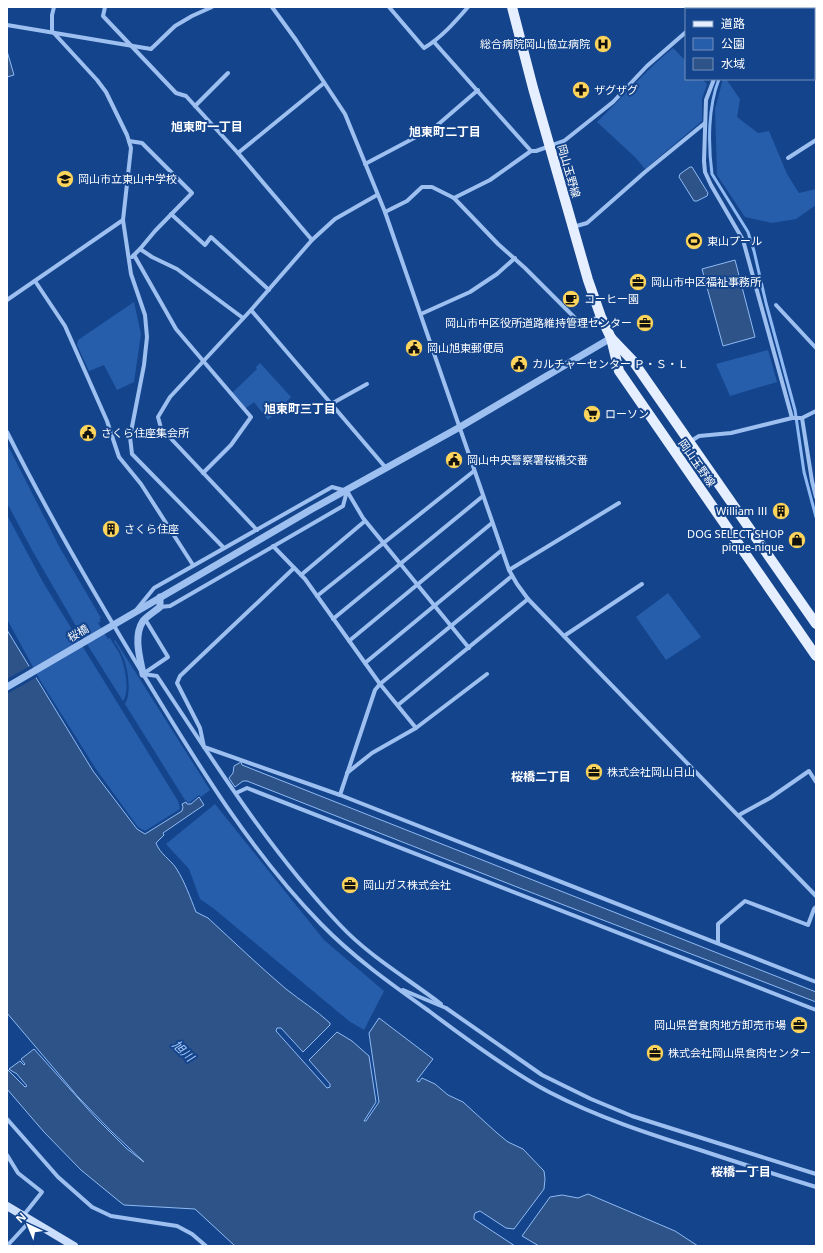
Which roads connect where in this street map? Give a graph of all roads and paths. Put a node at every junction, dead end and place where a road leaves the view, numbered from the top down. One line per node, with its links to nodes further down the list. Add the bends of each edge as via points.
1 (54, 7): 9 (street)
2 (104, 7): 12 (street, via 104,16)
3 (212, 7): 12 (street, via 175,26 151,49)
4 (272, 7): 15 (street)
5 (389, 7): 11 (street, via 424,48)
6 (468, 7): 11 (street)
7 (512, 7): 21 (main road, 岡山玉野線)
8 (7, 25): 9 (street)
9 (52, 31): 12 (street); 20 (street, via 106,92)
10 (685, 33): 21 (street, via 647,66 613,102 564,141)
11 (434, 42): 16 (street)
12 (130, 45): 17 (street, via 176,93 186,96)
13 (228, 73): 17 (street)
14 (714, 80): 18 (street, via 706,100)
15 (324, 83): 23 (street); 25 (street, via 345,114)
16 (478, 90): 22 (street); 25 (street, via 427,134 416,137)
17 (195, 106): 23 (street)
18 (705, 123): 31 (street, via 587,223); 51 (street, via 706,172 743,240)
19 (816, 140): 24 (street)
20 (129, 141): 29 (street, via 142,143 192,192); 30 (street, via 131,148)
21 (550, 146): 22 (street); 31 (main road, 岡山玉野線)
22 (530, 151): 27 (street, via 490,180)
23 (238, 153): 32 (street)
24 (788, 158)
25 (365, 164): 26 (street)
26 (377, 195): 28 (street); 32 (street, via 335,219)
27 (454, 198): 28 (street, via 432,187 422,188 407,201); 35 (street)
28 (384, 212): 42 (street)
29 (171, 214): 33 (street); 38 (street, via 205,245 212,237)
30 (123, 220): 36 (street); 37 (street)
31 (573, 227): 43 (main road, 岡山玉野線)
32 (312, 240): 38 (street)
33 (140, 250): 34 (street); 44 (street, via 177,269)
34 (134, 256): 36 (street); 47 (street, via 176,329)
35 (515, 258): 42 (street, via 470,292); 43 (street, via 577,320 582,322)
36 (129, 260): 68 (street, via 145,315 148,337 130,436 132,454)
37 (35, 281): 39 (street); 71 (street, via 65,326 108,421 119,457 141,484)
38 (269, 290): 41 (street)
39 (7, 300)
40 (776, 305): 46 (street)
41 (251, 310): 44 (street); 49 (street)
42 (420, 314): 52 (street)
43 (601, 317): 45 (main road, 岡山玉野線)
44 (243, 318): 47 (street)
45 (611, 338): 52 (street, 桜橋); 54 (main road, 岡山玉野線, via 633,361); 55 (main road, 岡山玉野線, via 619,371)
46 (816, 348)
47 (203, 360): 58 (street, via 170,396 158,417 160,428); 58 (street, via 251,417 232,445)
48 (367, 384): 49 (street)
49 (330, 404): 56 (street)
50 (816, 411): 51 (street)
51 (796, 418): 54 (street, via 731,433 699,436); 61 (street)
52 (460, 427): 56 (street, 桜橋); 57 (street)
53 (7, 432): 87 (street, via 29,477)
54 (688, 442): 55 (street); 86 (main road, 岡山玉野線)
55 (674, 451): 92 (main road, 岡山玉野線)
56 (386, 469): 59 (street, 桜橋)
57 (474, 471): 60 (street); 66 (street)
58 (202, 473): 65 (street)
59 (347, 491): 63 (street); 65 (street, via 332,488); 67 (street, via 343,506); 79 (street, 桜橋)
60 (483, 496): 64 (street); 70 (street)
61 (816, 497)
62 (619, 503): 73 (street)
63 (365, 521): 66 (street); 74 (street)
64 (492, 523): 69 (street); 77 (street)
65 (257, 530): 68 (street)
66 (383, 543): 70 (street); 78 (street)
67 (273, 546): 72 (street); 82 (street, via 170,606)
68 (224, 548): 71 (street)
69 (502, 550): 73 (street); 81 (street)
70 (400, 564): 77 (street); 85 (street)
71 (193, 565): 83 (street, via 154,588)
72 (294, 568): 74 (street); 100 (street, via 180,676 177,683 200,728)
73 (509, 570): 75 (street)
74 (301, 575): 78 (street)
75 (512, 576): 80 (street); 88 (street)
76 (642, 584): 89 (street)
77 (418, 585): 81 (street); 90 (street)
78 (317, 596): 85 (street)
79 (160, 597): 82 (street); 83 (street, 桜橋)
80 (528, 599): 89 (street); 91 (street)
81 (435, 605): 88 (street); 93 (street)
82 (160, 608): 84 (street)
83 (134, 613): 87 (street, 桜橋)
84 (146, 619): 94 (street, via 140,627 138,639); 94 (street, via 168,657)
85 (333, 619): 90 (street)
86 (816, 624)
87 (113, 625): 94 (street); 97 (street, 桜橋)
88 (452, 626): 91 (street); 96 (street)
89 (564, 636): 105 (street)
90 (349, 641): 93 (street)
91 (469, 648): 98 (street)
92 (816, 656)
93 (365, 663): 96 (street)
94 (143, 674): 100 (street, via 157,676); 110 (street, via 227,808 268,862 331,934)
95 (486, 674): 99 (street)
96 (380, 684): 98 (street); 101 (street, via 375,690)
97 (7, 687)
98 (398, 705): 99 (street)
99 (416, 728): 101 (street, via 372,753)
100 (204, 747): 103 (street); 104 (street)
101 (347, 773): 104 (street)
102 (816, 782): 105 (street, via 809,771 770,798)
103 (236, 793): 111 (street, via 277,851 341,926 361,945); 112 (street, via 247,788)
104 (340, 795): 108 (street)
105 (739, 815): 106 (street)
106 (816, 896)
107 (816, 907): 108 (street, via 808,924 745,901 718,924)
108 (718, 943): 109 (street)
109 (816, 982)
110 (395, 987): 111 (street); 116 (street, via 492,1056 548,1091 617,1122)
111 (446, 1008): 115 (street, via 542,1075 591,1099 632,1116)
112 (816, 1010)
113 (7, 1119): 121 (street, via 58,1177 92,1207 111,1216 177,1226)
114 (7, 1156): 118 (street, via 18,1173 42,1192)
115 (816, 1174)
116 (816, 1187)
117 (7, 1206): 118 (main road)
118 (27, 1218): 119 (street); 120 (main road)
119 (7, 1246)
120 (74, 1246)
121 (206, 1246)

